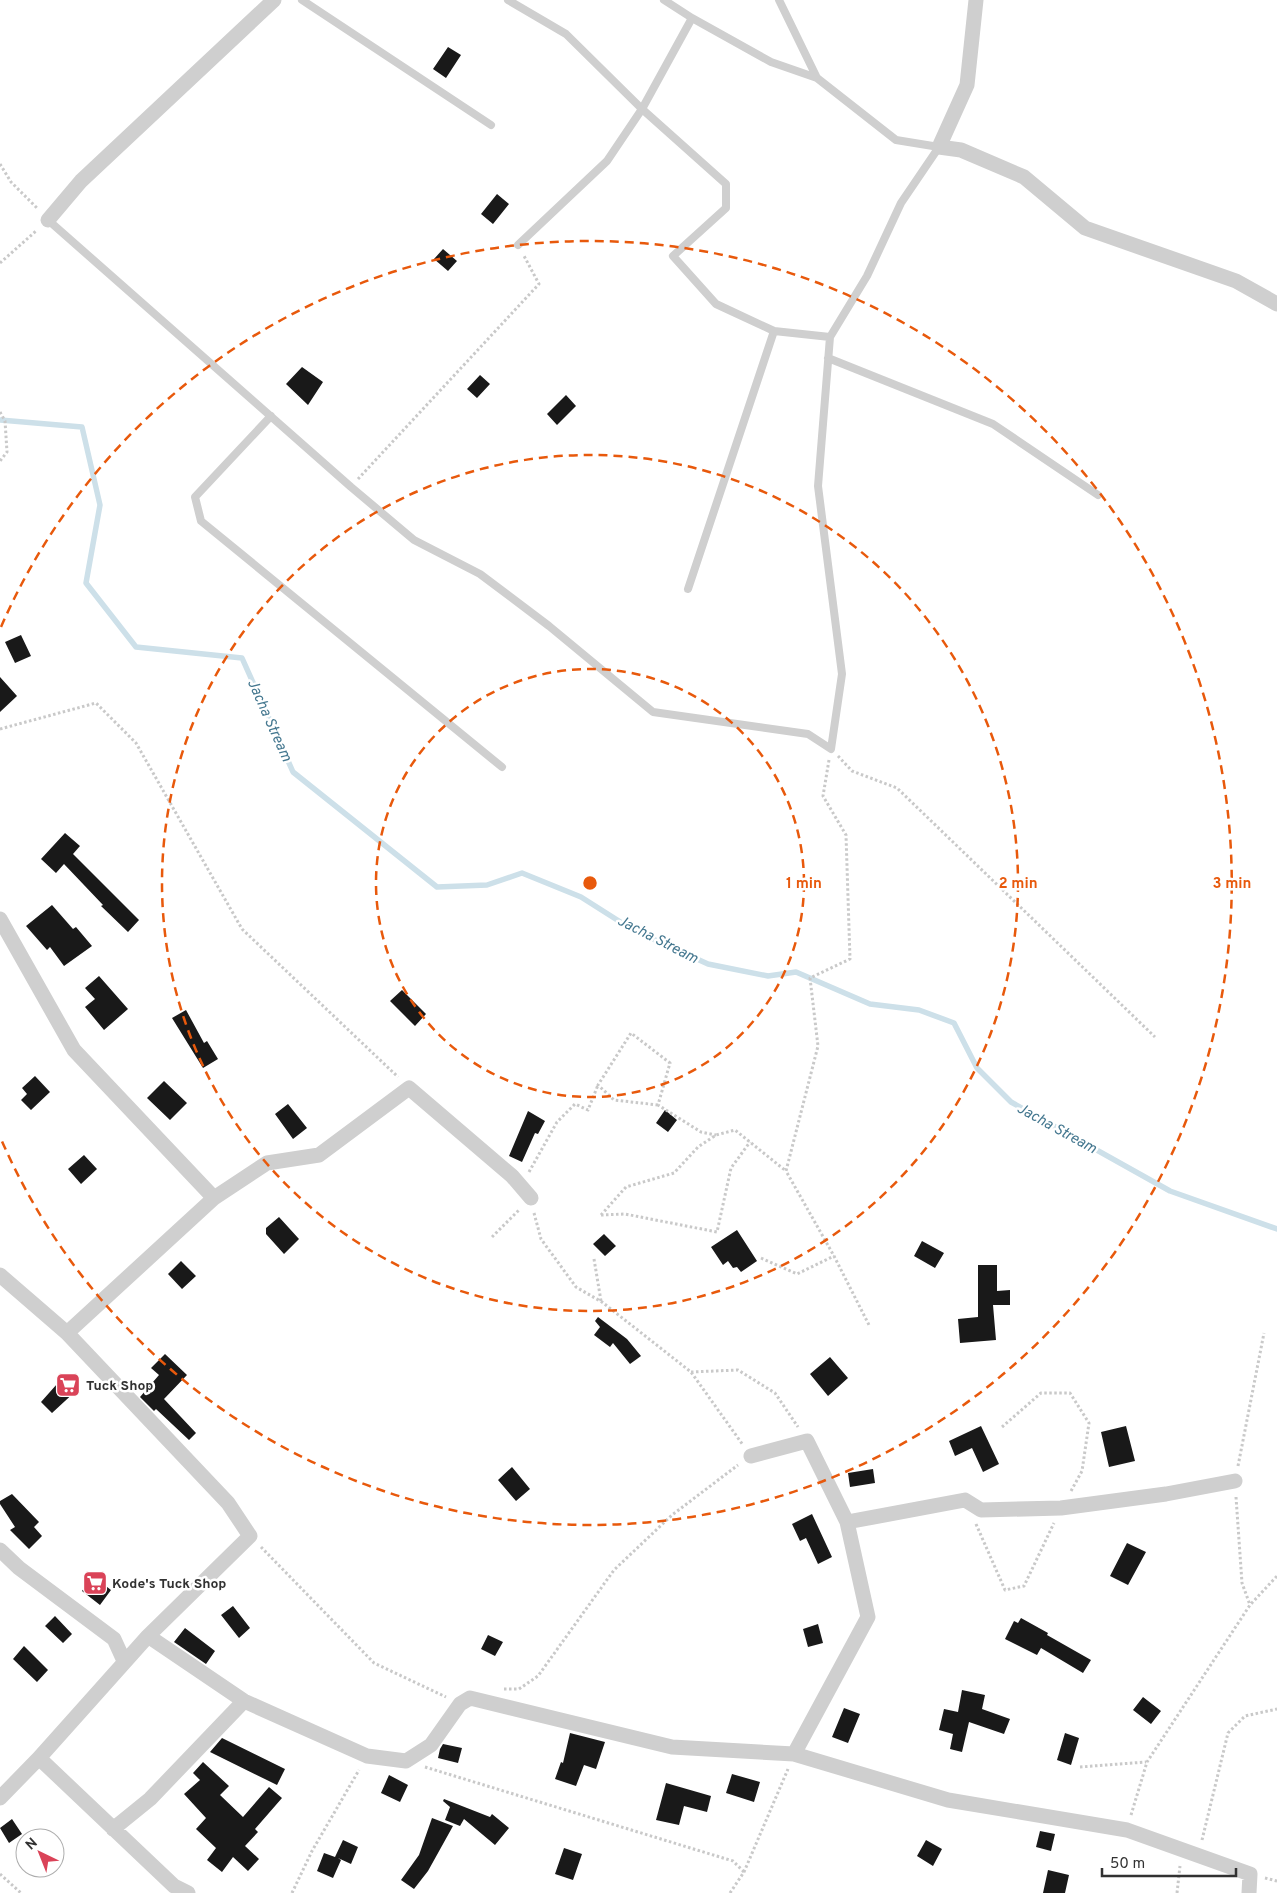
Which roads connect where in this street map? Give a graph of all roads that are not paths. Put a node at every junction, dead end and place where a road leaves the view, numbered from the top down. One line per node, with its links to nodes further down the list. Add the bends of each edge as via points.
1 (274, 0): 12 (street, via 81,180)
2 (302, 0): 10 (lane)
3 (508, 0): 9 (lane, via 566,34)
4 (664, 0): 7 (lane)
5 (779, 0): 8 (lane)
6 (976, 0): 11 (street, via 967,85)
7 (692, 18): 8 (lane, via 771,62); 9 (lane)
8 (817, 78): 11 (lane, via 896,140)
9 (642, 109): 13 (lane, via 607,161); 15 (lane, via 726,184 726,208 673,256 716,304)
10 (491, 125)
11 (939, 147): 14 (street, via 961,150 1024,177 1085,228 1236,281); 16 (lane, via 901,203 868,276)
12 (48, 220): 18 (lane)
13 (518, 245)
14 (1277, 304)
15 (774, 331): 16 (lane); 20 (lane)
16 (830, 337): 17 (lane)
17 (828, 358): 18 (lane, via 818,486 842,674 831,749 808,734 652,712 549,626 480,574 414,540); 19 (lane, via 993,424)
18 (271, 416): 21 (lane, via 195,497 201,521)
19 (1098, 495)
20 (688, 589)
21 (502, 768)
22 (0, 919): 23 (street, via 74,1050)
23 (214, 1198): 24 (street, via 268,1163 319,1155 409,1088 512,1176); 26 (street)
24 (531, 1198)
25 (0, 1275): 26 (street)
26 (68, 1332): 31 (street, via 228,1503 250,1536)
27 (751, 1456): 29 (street, via 807,1441)
28 (1235, 1481): 29 (street, via 1061,1508 981,1510 965,1500)
29 (847, 1522): 34 (street, via 868,1617)
30 (0, 1550): 32 (street, via 114,1639)
31 (148, 1636): 32 (street); 33 (street)
32 (124, 1661): 35 (street)
33 (244, 1701): 34 (street, via 367,1756 406,1761 431,1745 460,1704 470,1698 672,1747); 37 (street, via 150,1799)
34 (794, 1754): 39 (street, via 948,1800 1127,1830 1250,1874)
35 (39, 1758): 36 (street); 37 (street)
36 (0, 1798)
37 (113, 1829): 38 (street, via 174,1886)
38 (188, 1893)
39 (1249, 1893)

